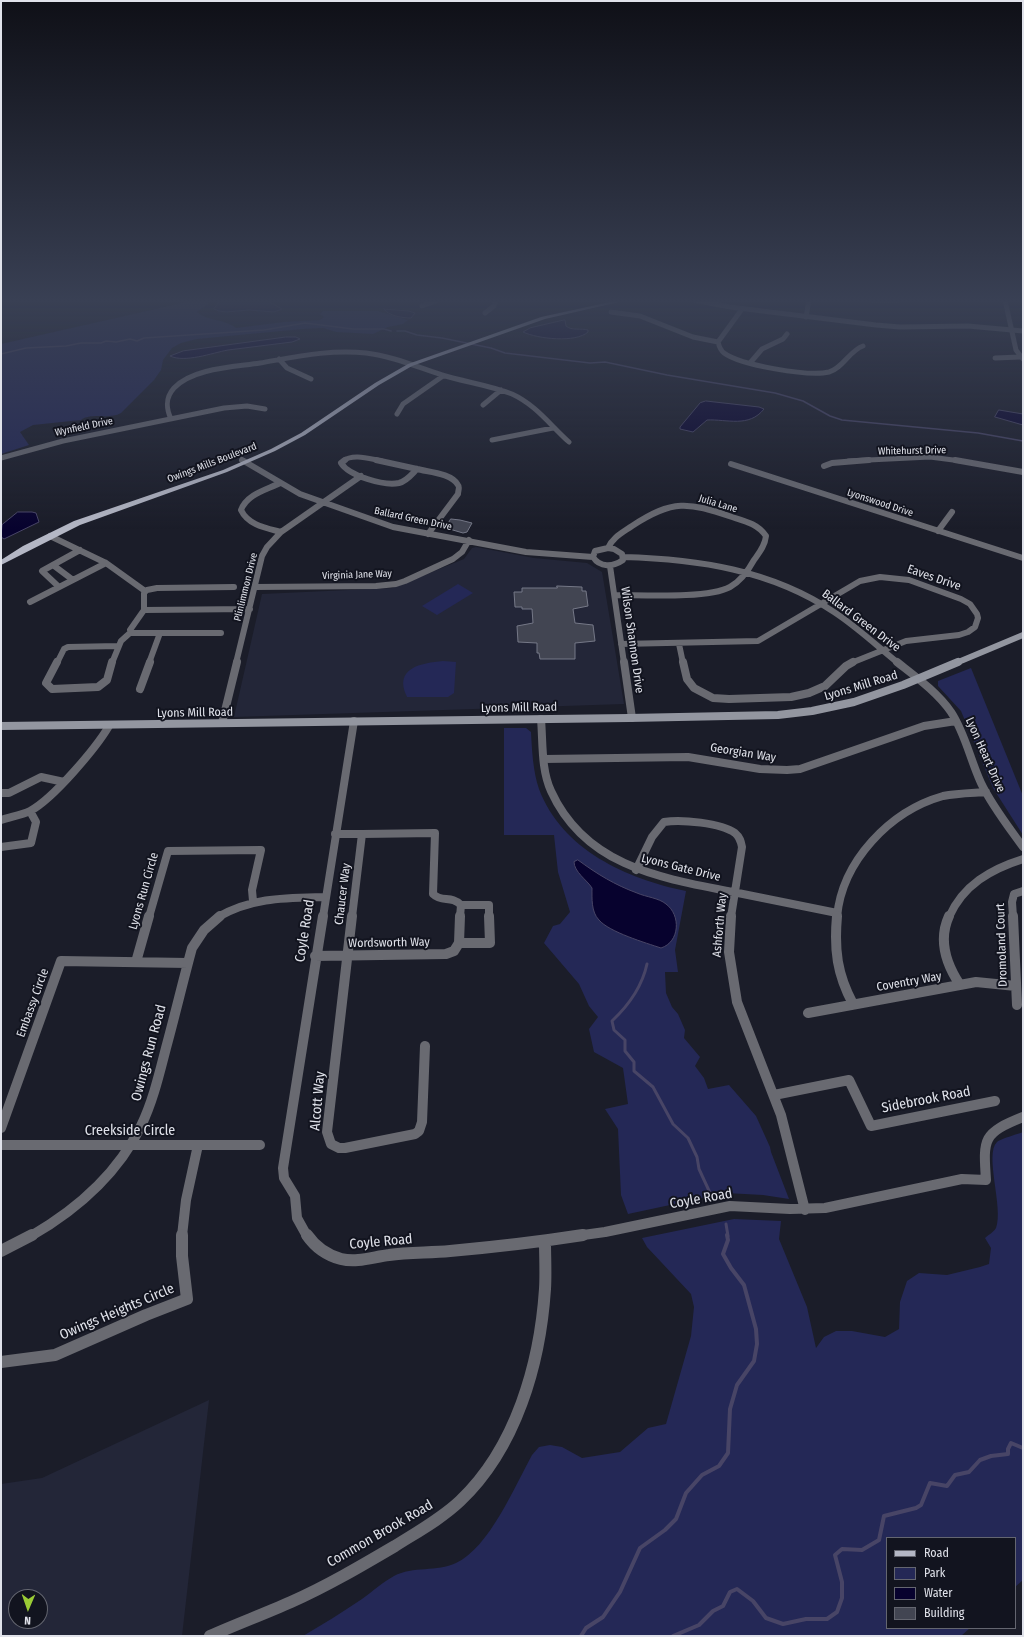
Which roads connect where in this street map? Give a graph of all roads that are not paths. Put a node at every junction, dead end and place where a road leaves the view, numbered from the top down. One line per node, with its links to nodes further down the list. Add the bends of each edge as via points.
1 (194, 376): 11 (street, via 174,388 168,397 166,406)
2 (305, 376): 6 (street)
3 (381, 376): 16 (main road, Owings Mills Boulevard, via 299,431)
4 (443, 376): 10 (street, via 400,407)
5 (445, 376): 7 (street)
6 (311, 379)
7 (501, 390): 8 (street); 12 (street, via 531,404)
8 (483, 406)
9 (265, 409): 11 (street, Wynfield Drive, via 255,406 233,407)
10 (397, 414)
11 (171, 419): 15 (street, Wynfield Drive, via 63,441)
12 (553, 428): 13 (street); 14 (street)
13 (492, 440)
14 (569, 442)
15 (1, 458)
16 (244, 461): 22 (street, Ballard Green Drive); 28 (main road, Owings Mills Boulevard, via 204,479 109,510); 32 (main road, Owings Mills Boulevard, via 75,518 48,529)
17 (732, 464): 25 (street, Lyonswood Drive)
18 (824, 466): 20 (street, Whitehurst Drive, via 847,461 930,457)
19 (416, 469): 21 (street, via 406,480 398,483 383,483); 21 (street, via 359,457 347,458 342,462 345,469); 27 (street, via 450,477 459,487 458,494)
20 (1023, 472)
21 (361, 476): 23 (street, Plinlimmon Drive)
22 (280, 483): 23 (street, Ballard Green Drive); 26 (street, via 250,498 241,510 247,519)
23 (323, 503): 26 (street, Plinlimmon Drive); 27 (street, Ballard Green Drive, via 366,519)
24 (952, 512): 25 (street)
25 (938, 531): 35 (street, Lyonswood Drive)
26 (281, 532): 44 (street, Plinlimmon Drive, via 262,556)
27 (428, 534): 29 (street, Ballard Green Drive)
28 (50, 536): 31 (street); 36 (main road, Owings Mills Boulevard)
29 (469, 540): 33 (street, Ballard Green Drive, via 540,554); 44 (street, Virginia Jane Way, via 462,552 453,559 396,584)
30 (608, 548): 33 (street, via 599,549); 34 (street, via 619,551); 40 (street, Julia Lane, via 614,538 659,510 679,504 697,506 750,523 764,532 765,544)
31 (80, 550): 37 (street); 38 (street)
32 (1, 556)
33 (593, 557): 39 (street, via 598,563)
34 (623, 557): 39 (street, via 620,563); 40 (street, Ballard Green Drive, via 688,560)
35 (1023, 558)
36 (1, 563)
37 (106, 563): 41 (street); 45 (street)
38 (53, 565): 41 (street); 42 (street, via 42,572)
39 (610, 566): 46 (street, Wilson Shannon Drive)
40 (747, 572): 46 (street, via 739,582 712,594); 48 (street, Ballard Green Drive, via 780,583)
41 (73, 580): 42 (street)
42 (59, 587): 47 (street)
43 (234, 587): 45 (street, via 157,588)
44 (255, 587): 49 (street, Plinlimmon Drive)
45 (145, 591): 50 (street)
46 (615, 595): 55 (street, Wilson Shannon Drive)
47 (30, 602)
48 (821, 604): 56 (street, via 758,641); 58 (street, Ballard Green Drive); 58 (street, Eaves Drive, via 867,579 894,577 960,599 970,604 977,614 978,624 968,632 906,641)
49 (250, 609): 50 (street); 65 (street, Plinlimmon Drive)
50 (144, 610): 51 (street, via 131,627)
51 (131, 632): 52 (street); 57 (street, via 126,634)
52 (160, 633): 53 (street); 60 (street)
53 (221, 633)
54 (1023, 635): 59 (main road, Lyons Mill Road)
55 (621, 644): 56 (street); 61 (street, Wilson Shannon Drive)
56 (679, 644): 58 (street, via 690,684 713,698 729,699 780,698 809,693 825,686 852,662)
57 (118, 646): 57 (street, via 107,680 98,687 52,689 46,683 64,649)
58 (882, 650): 59 (street, Ballard Green Drive)
59 (918, 679): 61 (main road, Lyons Mill Road, via 856,702 805,712); 64 (street, Lyon Heart Drive, via 945,704)
60 (140, 689)
61 (632, 718): 62 (main road, Lyons Mill Road)
62 (541, 719): 63 (main road, Lyons Mill Road); 68 (street, Lyons Gate Drive)
63 (354, 721): 65 (main road, Lyons Mill Road); 74 (street, Coyle Road)
64 (956, 722): 68 (street, Georgian Way, via 924,726 800,769 787,771 683,757); 70 (street, Lyon Heart Drive)
65 (222, 723): 67 (main road, Lyons Mill Road)
66 (1, 726): 67 (main road, Lyons Mill Road)
67 (109, 726): 69 (street, via 101,740)
68 (544, 759): 79 (street, Lyons Gate Drive, via 550,790 566,818 595,847)
69 (64, 782): 71 (street, via 42,777 9,793); 72 (street, via 49,798)
70 (986, 792): 77 (street, Lyon Heart Drive); 85 (street, via 942,797 921,805 891,823 870,844 853,868)
71 (1, 793)
72 (30, 811): 73 (street); 76 (street, via 36,822 31,844)
73 (1, 820)
74 (335, 834): 75 (street); 82 (street, Coyle Road)
75 (362, 834): 84 (street, via 436,833 433,894 435,897 456,900); 88 (street, Chaucer Way)
76 (1, 847)
77 (1023, 847)
78 (1023, 859): 91 (street, via 985,874 972,883 955,905 944,933 944,947 950,970)
79 (636, 870): 81 (street, Lyons Gate Drive, via 669,880); 81 (street, Ashforth Way, via 659,826 664,822 678,820 725,829 738,835 742,847)
80 (1023, 892): 92 (street, Dromoland Court, via 1014,894 1012,902)
81 (736, 893): 85 (street, Lyons Gate Drive); 97 (street, Ashforth Way, via 729,951 733,983 737,1002)
82 (325, 897): 83 (street, Owings Run Road); 87 (street, Coyle Road)
83 (253, 901): 89 (street, Lyons Run Circle, via 252,890 261,850 168,851); 90 (street, Owings Run Road, via 228,910 208,925 198,936)
84 (461, 905): 86 (street); 86 (street, via 490,905 490,942)
85 (837, 913): 93 (street, via 838,968)
86 (459, 943): 88 (street, Wordsworth Way, via 454,951 446,954)
87 (315, 956): 88 (street, Wordsworth Way); 106 (street, Coyle Road, via 283,1168 284,1178 295,1196 297,1218 309,1238 326,1254 358,1260)
88 (347, 956): 96 (street, Alcott Way, via 327,1132 331,1144 345,1148 415,1134 419,1131 422,1122)
89 (136, 962): 90 (street, Embassy Circle); 100 (street, Embassy Circle, via 60,961)
90 (188, 963): 102 (street, Owings Run Road, via 152,1101 143,1125)
91 (960, 985): 92 (street, Coventry Way, via 986,982); 93 (street, Coventry Way)
92 (1016, 986): 94 (street, Dromoland Court)
93 (853, 1004): 95 (street, Coventry Way)
94 (1017, 1006)
95 (808, 1013)
96 (425, 1046)
97 (774, 1095): 98 (street, Sidebrook Road, via 850,1080 871,1126); 105 (street, Ashforth Way)
98 (995, 1101)
99 (1023, 1117): 105 (street, Coyle Road, via 995,1129 988,1135 984,1152 986,1180 962,1179)
100 (1, 1128)
101 (1, 1145): 102 (street, Creekside Circle)
102 (131, 1145): 104 (street, Creekside Circle); 107 (street, Owings Run Road, via 114,1168 73,1210 28,1240)
103 (260, 1145): 104 (street, Creekside Circle)
104 (198, 1146): 108 (street, Owings Heights Circle, via 183,1233 182,1255 187,1299 54,1355)
105 (805, 1210): 106 (street, Coyle Road, via 730,1206 605,1232)
106 (545, 1241): 109 (street, Common Brook Road, via 545,1289 532,1371 522,1403 505,1438 468,1493 443,1515 367,1561 291,1602)
107 (1, 1251)
108 (1, 1362)
109 (210, 1636)

